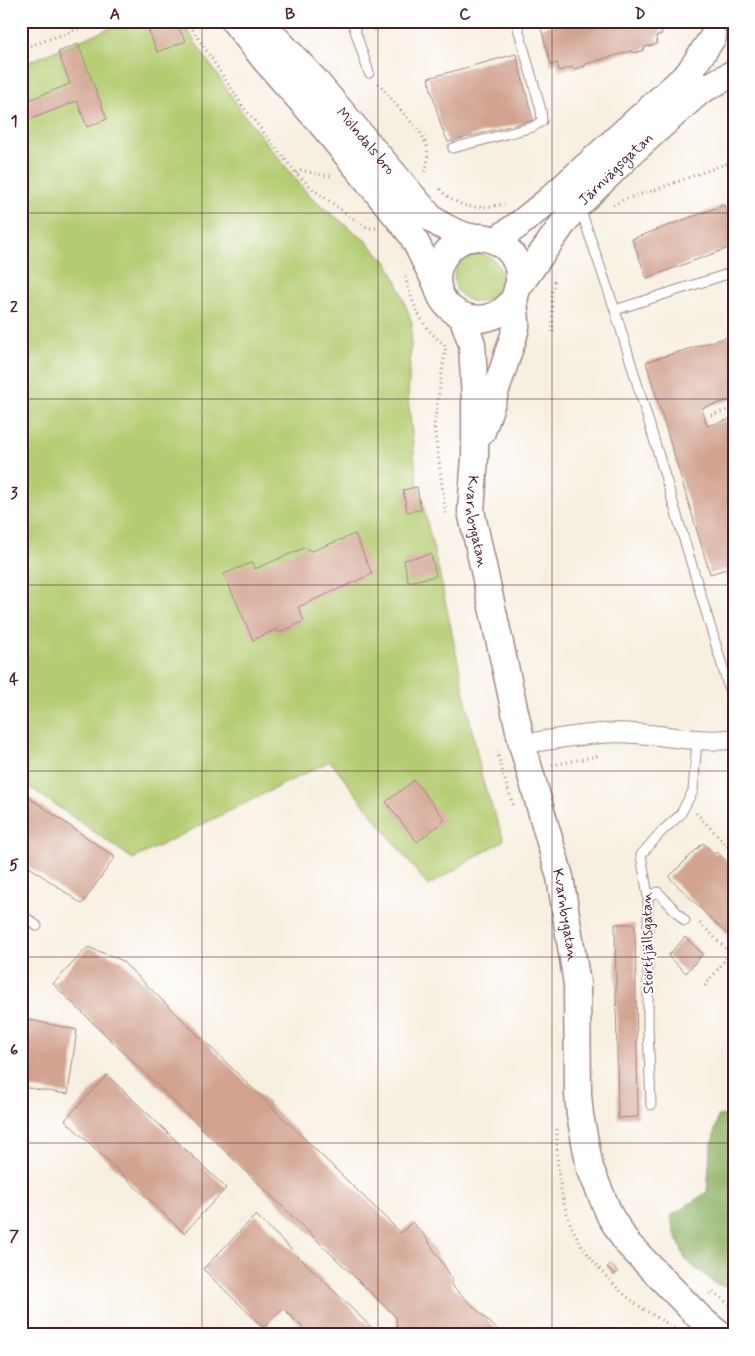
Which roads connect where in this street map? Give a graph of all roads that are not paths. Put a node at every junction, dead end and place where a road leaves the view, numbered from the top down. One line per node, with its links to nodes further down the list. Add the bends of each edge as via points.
1 (234, 21): 6 (street, Mölndals bro)
2 (352, 21): 8 (lane)
3 (519, 21): 10 (lane, via 518,28 542,121 533,127)
4 (266, 25): 6 (lane, Mölndals bro); 11 (street, Mölndals bro, via 313,78)
5 (714, 26): 7 (street, via 718,54); 13 (street, Järnvägsgatan, via 688,74 518,225)
6 (265, 60): 11 (street, Mölndals bro, via 324,127)
7 (734, 67)
8 (369, 73)
9 (734, 73): 12 (street, Järnvägsgatan, via 700,91)
10 (453, 148)
11 (386, 184): 13 (street, Mölndals bro, via 438,224); 15 (street, Mölndals bro)
12 (579, 205): 16 (street, Järnvägsgatan); 17 (lane)
13 (483, 239): 15 (street, via 456,244 444,255 438,271); 16 (street, via 506,248 515,259 519,273)
14 (734, 272): 17 (lane)
15 (438, 287): 18 (street, via 448,307)
16 (517, 292): 18 (street, via 508,307 492,317 474,320); 19 (street, Kvarnbygatan, via 516,326)
17 (615, 310): 20 (lane)
18 (462, 316): 19 (street, Kvarnbygatan, via 472,344)
19 (475, 457): 23 (street, Kvarnbygatan, via 470,511)
20 (734, 705)
21 (734, 739): 22 (street)
22 (697, 741): 23 (street, via 611,733); 24 (lane, Störtfjällsgatan, via 693,791 687,804 641,855)
23 (522, 744): 29 (street, Kvarnbygatan, via 560,877 577,984 578,1094 590,1168 610,1216 627,1243)
24 (648, 896): 26 (lane, via 658,892); 28 (lane, Störtfjällsgatan)
25 (21, 914): 27 (lane)
26 (685, 921)
27 (37, 926)
28 (651, 1105)
29 (720, 1335)

